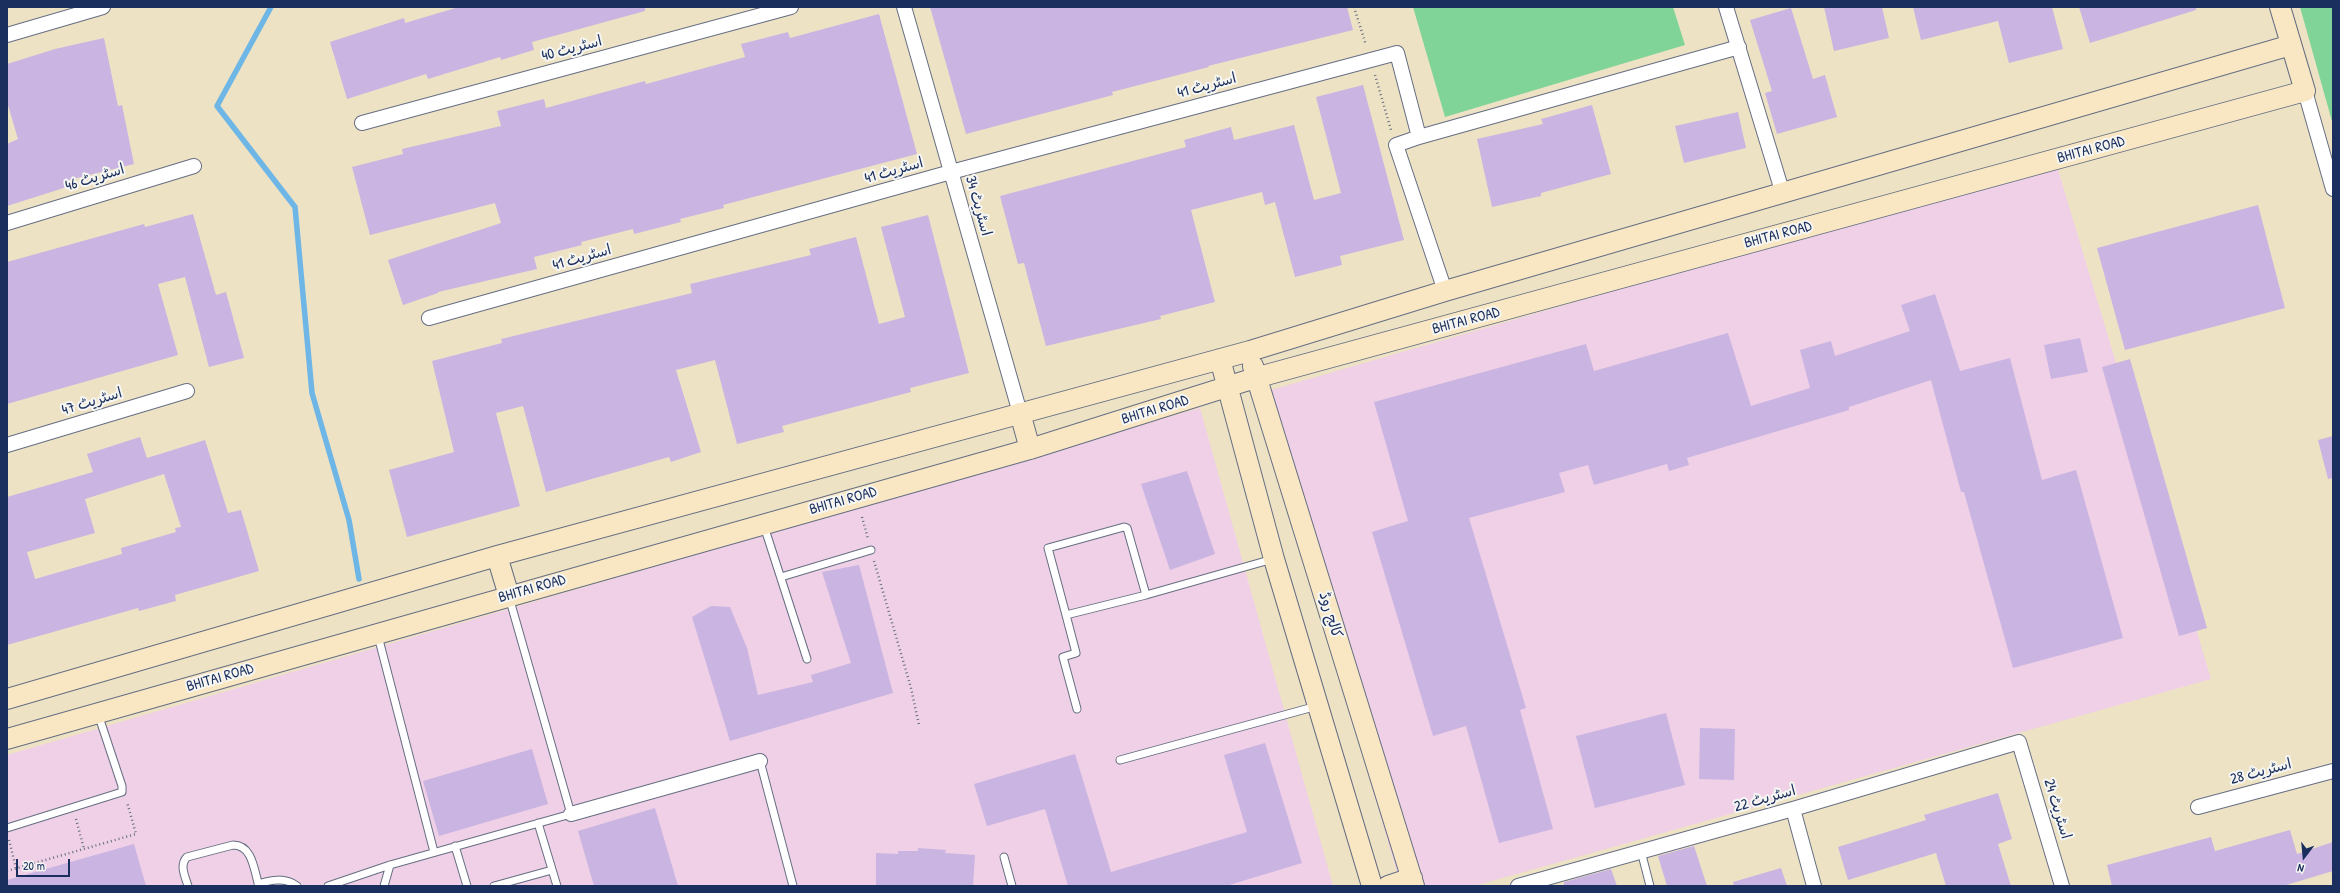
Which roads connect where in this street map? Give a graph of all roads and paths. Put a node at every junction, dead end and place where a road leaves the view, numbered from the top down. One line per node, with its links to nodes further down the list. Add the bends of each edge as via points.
1 (103, 7): 6 (street)
2 (791, 7): 10 (street, اسٹریٹ 40)
3 (904, 7): 13 (street, اسٹریٹ 34)
4 (1726, 7): 8 (street)
5 (2280, 7): 7 (street)
6 (7, 35)
7 (2291, 45): 9 (street); 15 (street, BHITAI ROAD)
8 (1738, 47): 11 (street); 15 (street)
9 (2305, 91): 14 (street); 21 (street, BHITAI ROAD)
10 (362, 123)
11 (1419, 137): 13 (street, اسٹریٹ 41, via 1397,53); 17 (street, via 1396,145)
12 (194, 166): 16 (street, اسٹریٹ 46)
13 (951, 172): 18 (street, اسٹریٹ 41); 24 (street, اسٹریٹ 34)
14 (2333, 189)
15 (1783, 194): 17 (street, BHITAI ROAD)
16 (7, 223)
17 (1445, 291): 19 (street, BHITAI ROAD)
18 (428, 318)
19 (1250, 351): 20 (street, BHITAI ROAD); 21 (street, کالج روڈ)
20 (1220, 359): 22 (street); 24 (street, BHITAI ROAD)
21 (1255, 378): 22 (street, BHITAI ROAD); 65 (street, کالج روڈ)
22 (1228, 388): 26 (street, BHITAI ROAD); 31 (street)
23 (187, 391): 25 (street, اسٹریٹ 47)
24 (1020, 413): 26 (street); 30 (street, BHITAI ROAD)
25 (7, 445)
26 (1030, 449): 27 (street, BHITAI ROAD)
27 (856, 497): 28 (street, BHITAI ROAD); 29 (path)
28 (763, 523): 32 (lane); 34 (street, BHITAI ROAD)
29 (871, 550): 32 (lane); 42 (path, via 911,688)
30 (497, 556): 34 (street); 38 (street, BHITAI ROAD)
31 (1274, 559): 33 (lane); 39 (street)
32 (781, 577): 37 (lane)
33 (1146, 595): 35 (lane); 35 (lane, via 1127,528 1124,527 1048,548)
34 (509, 596): 36 (street, BHITAI ROAD); 52 (lane)
35 (1066, 615): 40 (lane, via 1076,653 1064,656)
36 (378, 633): 41 (street, BHITAI ROAD); 59 (lane)
37 (807, 659)
38 (7, 699)
39 (1318, 706): 46 (lane); 76 (street)
40 (1077, 710)
41 (98, 713): 43 (street, BHITAI ROAD); 48 (lane)
42 (919, 725)
43 (7, 739)
44 (2019, 742): 51 (street, اسٹریٹ 22); 81 (street, اسٹریٹ 24)
45 (760, 760): 52 (street); 74 (lane)
46 (1120, 760)
47 (2333, 771): 49 (street, اسٹریٹ 28)
48 (122, 786): 50 (lane, via 122,792 116,795); 57 (path, via 136,834)
49 (2198, 807)
50 (73, 808): 54 (lane); 57 (path)
51 (1793, 809): 58 (street, اسٹریٹ 22); 80 (street)
52 (571, 814): 53 (lane)
53 (538, 823): 56 (lane); 63 (lane)
54 (7, 828)
55 (9, 838): 62 (path)
56 (455, 846): 59 (lane); 71 (lane)
57 (84, 849): 62 (path)
58 (1641, 851): 78 (street, اسٹریٹ 22); 79 (lane)
59 (434, 852): 61 (lane)
60 (1004, 857): 75 (lane)
61 (390, 865): 69 (lane); 70 (lane)
62 (16, 868): 64 (path)
63 (552, 870): 72 (lane); 73 (lane)
64 (7, 871)
65 (1413, 882): 77 (street, کالج روڈ)
66 (258, 885): 67 (lane, via 248,852 240,846 233,845 187,857 183,868); 68 (lane, via 272,880 282,880)
67 (188, 886)
68 (297, 886)
69 (328, 886)
70 (384, 886)
71 (467, 886)
72 (494, 886)
73 (557, 886)
74 (793, 886)
75 (1012, 886)
76 (1372, 886)
77 (1388, 886)
78 (1518, 886)
79 (1650, 886)
80 (1814, 886)
81 (2062, 886)

